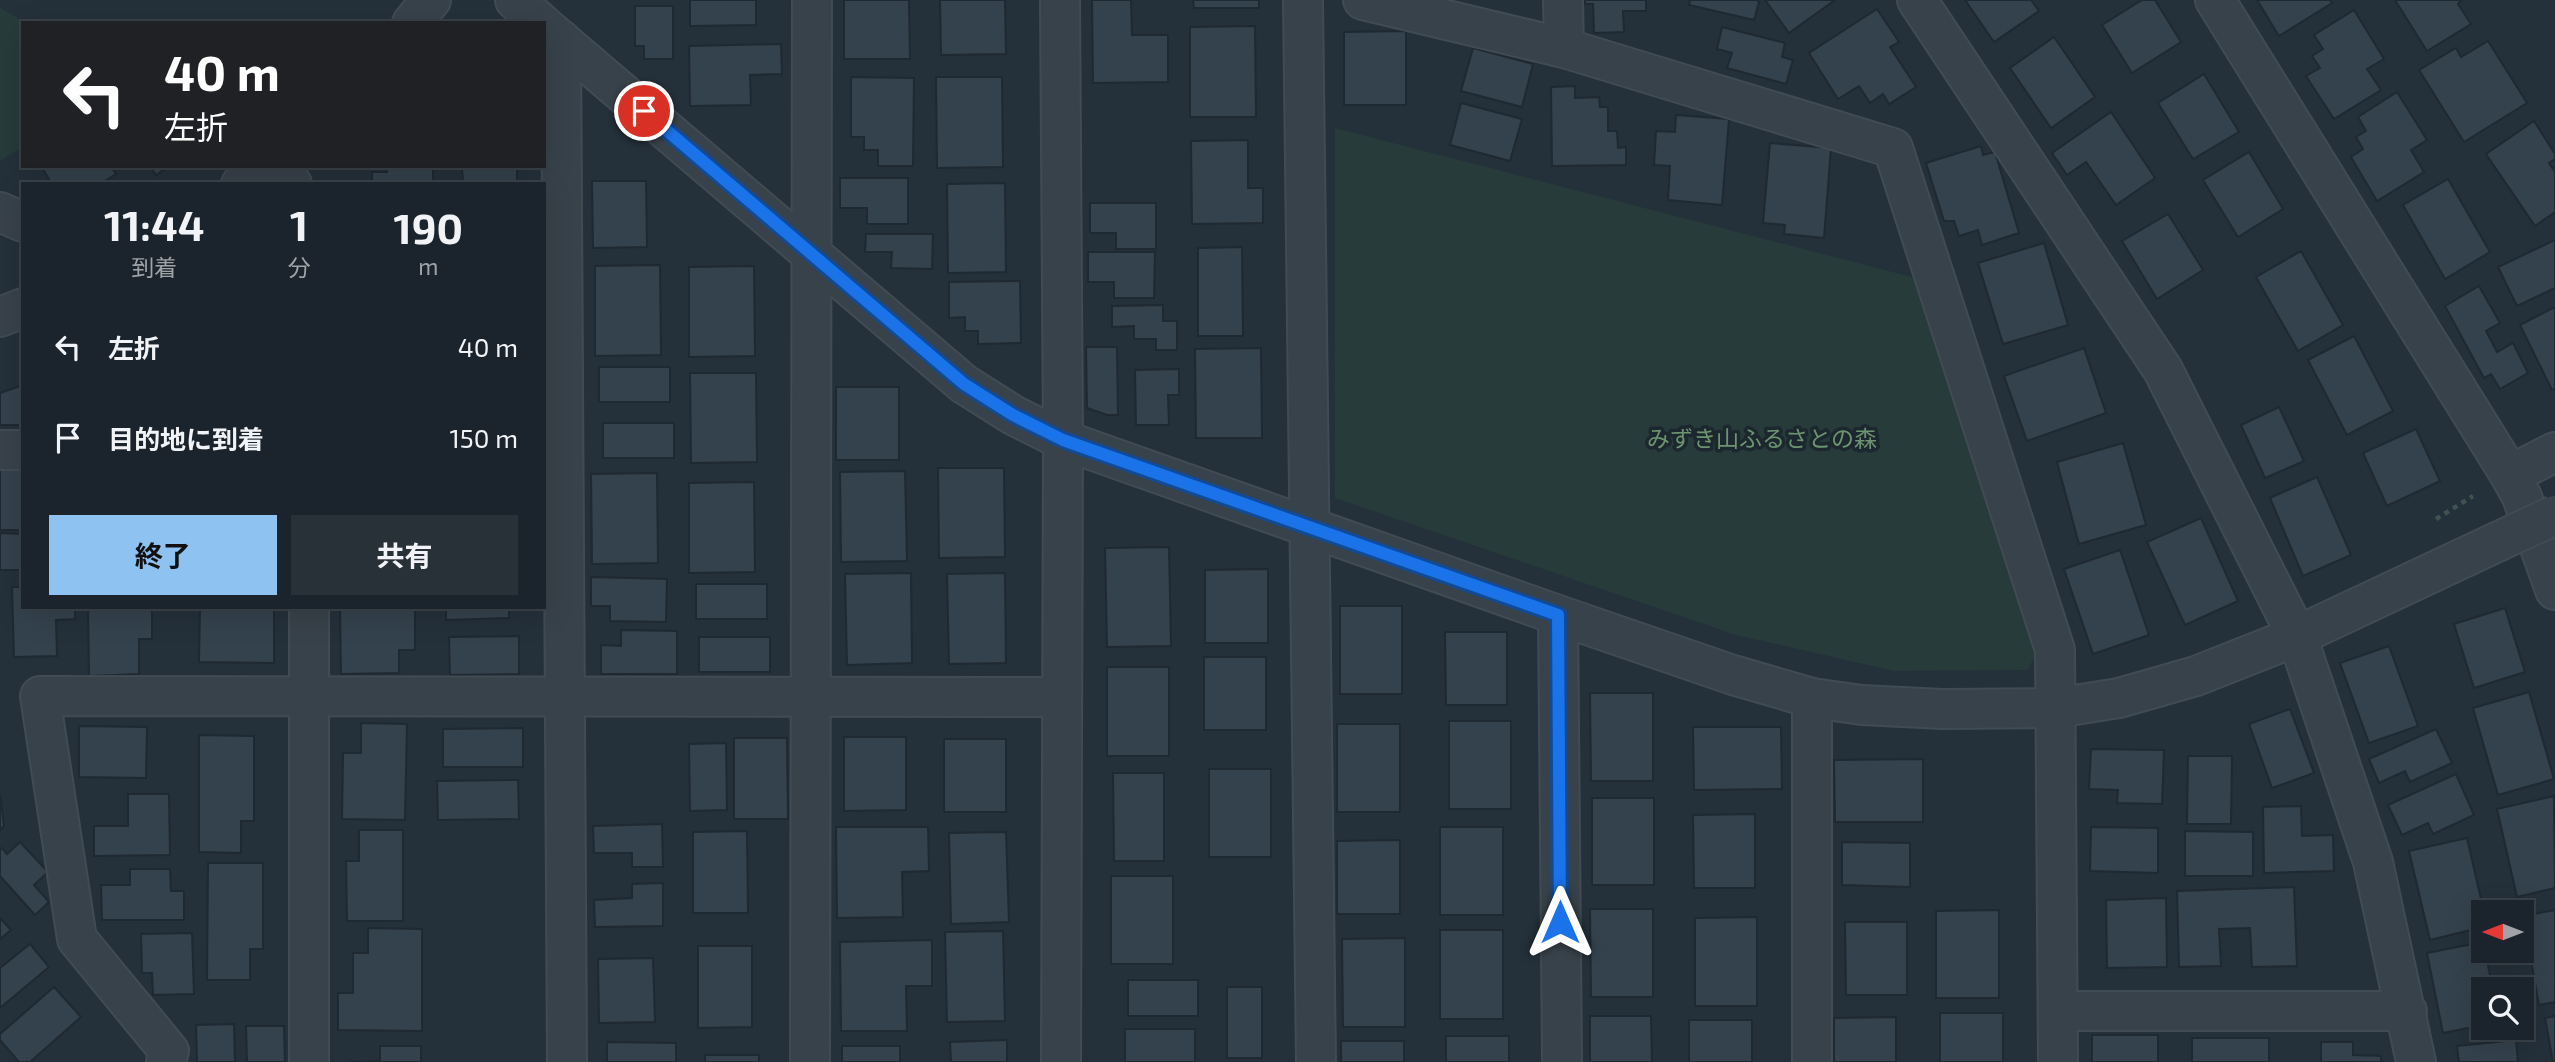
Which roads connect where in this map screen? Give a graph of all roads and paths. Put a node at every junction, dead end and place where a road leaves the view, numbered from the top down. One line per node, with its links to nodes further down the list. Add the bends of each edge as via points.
1 (431, 0): 10 (street)
2 (515, 0): 11 (street)
3 (812, 0): 18 (street)
4 (1060, 0): 21 (street)
5 (1303, 0): 29 (street)
6 (1363, 0): 13 (street)
7 (1563, 0): 13 (street)
8 (1917, 0): 33 (street, via 2163,370)
9 (2215, 0): 26 (street)
10 (414, 21)
11 (540, 21)
12 (549, 29): 18 (street); 22 (street)
13 (1564, 48): 39 (street, via 1893,148 2055,650)
14 (261, 168): 15 (street)
15 (244, 182)
16 (0, 212): 17 (street)
17 (21, 221)
18 (811, 254): 21 (street, via 964,384); 36 (street)
19 (21, 309): 20 (street)
20 (0, 317)
21 (1063, 440): 29 (street); 37 (street)
22 (554, 444): 35 (street)
23 (0, 450): 24 (street)
24 (21, 450)
25 (2555, 452): 26 (street)
26 (2510, 475): 28 (path); 30 (street)
27 (2555, 515): 33 (street, bridge)
28 (2429, 523)
29 (1307, 526): 32 (street); 47 (street)
30 (2555, 590)
31 (309, 609): 34 (street)
32 (1558, 615): 38 (street); 48 (street)
33 (2297, 636): 39 (street, via 2196,676 2119,698); 41 (street, via 2373,862)
34 (309, 696): 35 (street); 42 (street, via 40,696 77,939 169,1051); 43 (street)
35 (565, 697): 36 (street); 44 (street)
36 (810, 698): 37 (street); 45 (street)
37 (1061, 698): 46 (street)
38 (1812, 698): 39 (street, via 1942,709); 49 (street)
39 (2056, 708): 40 (street)
40 (2058, 1011): 41 (street); 50 (street)
41 (2407, 1012): 51 (street)
42 (166, 1062)
43 (309, 1062)
44 (567, 1062)
45 (810, 1062)
46 (1061, 1062)
47 (1315, 1062)
48 (1562, 1062)
49 (1812, 1062)
50 (2058, 1062)
51 (2416, 1062)

